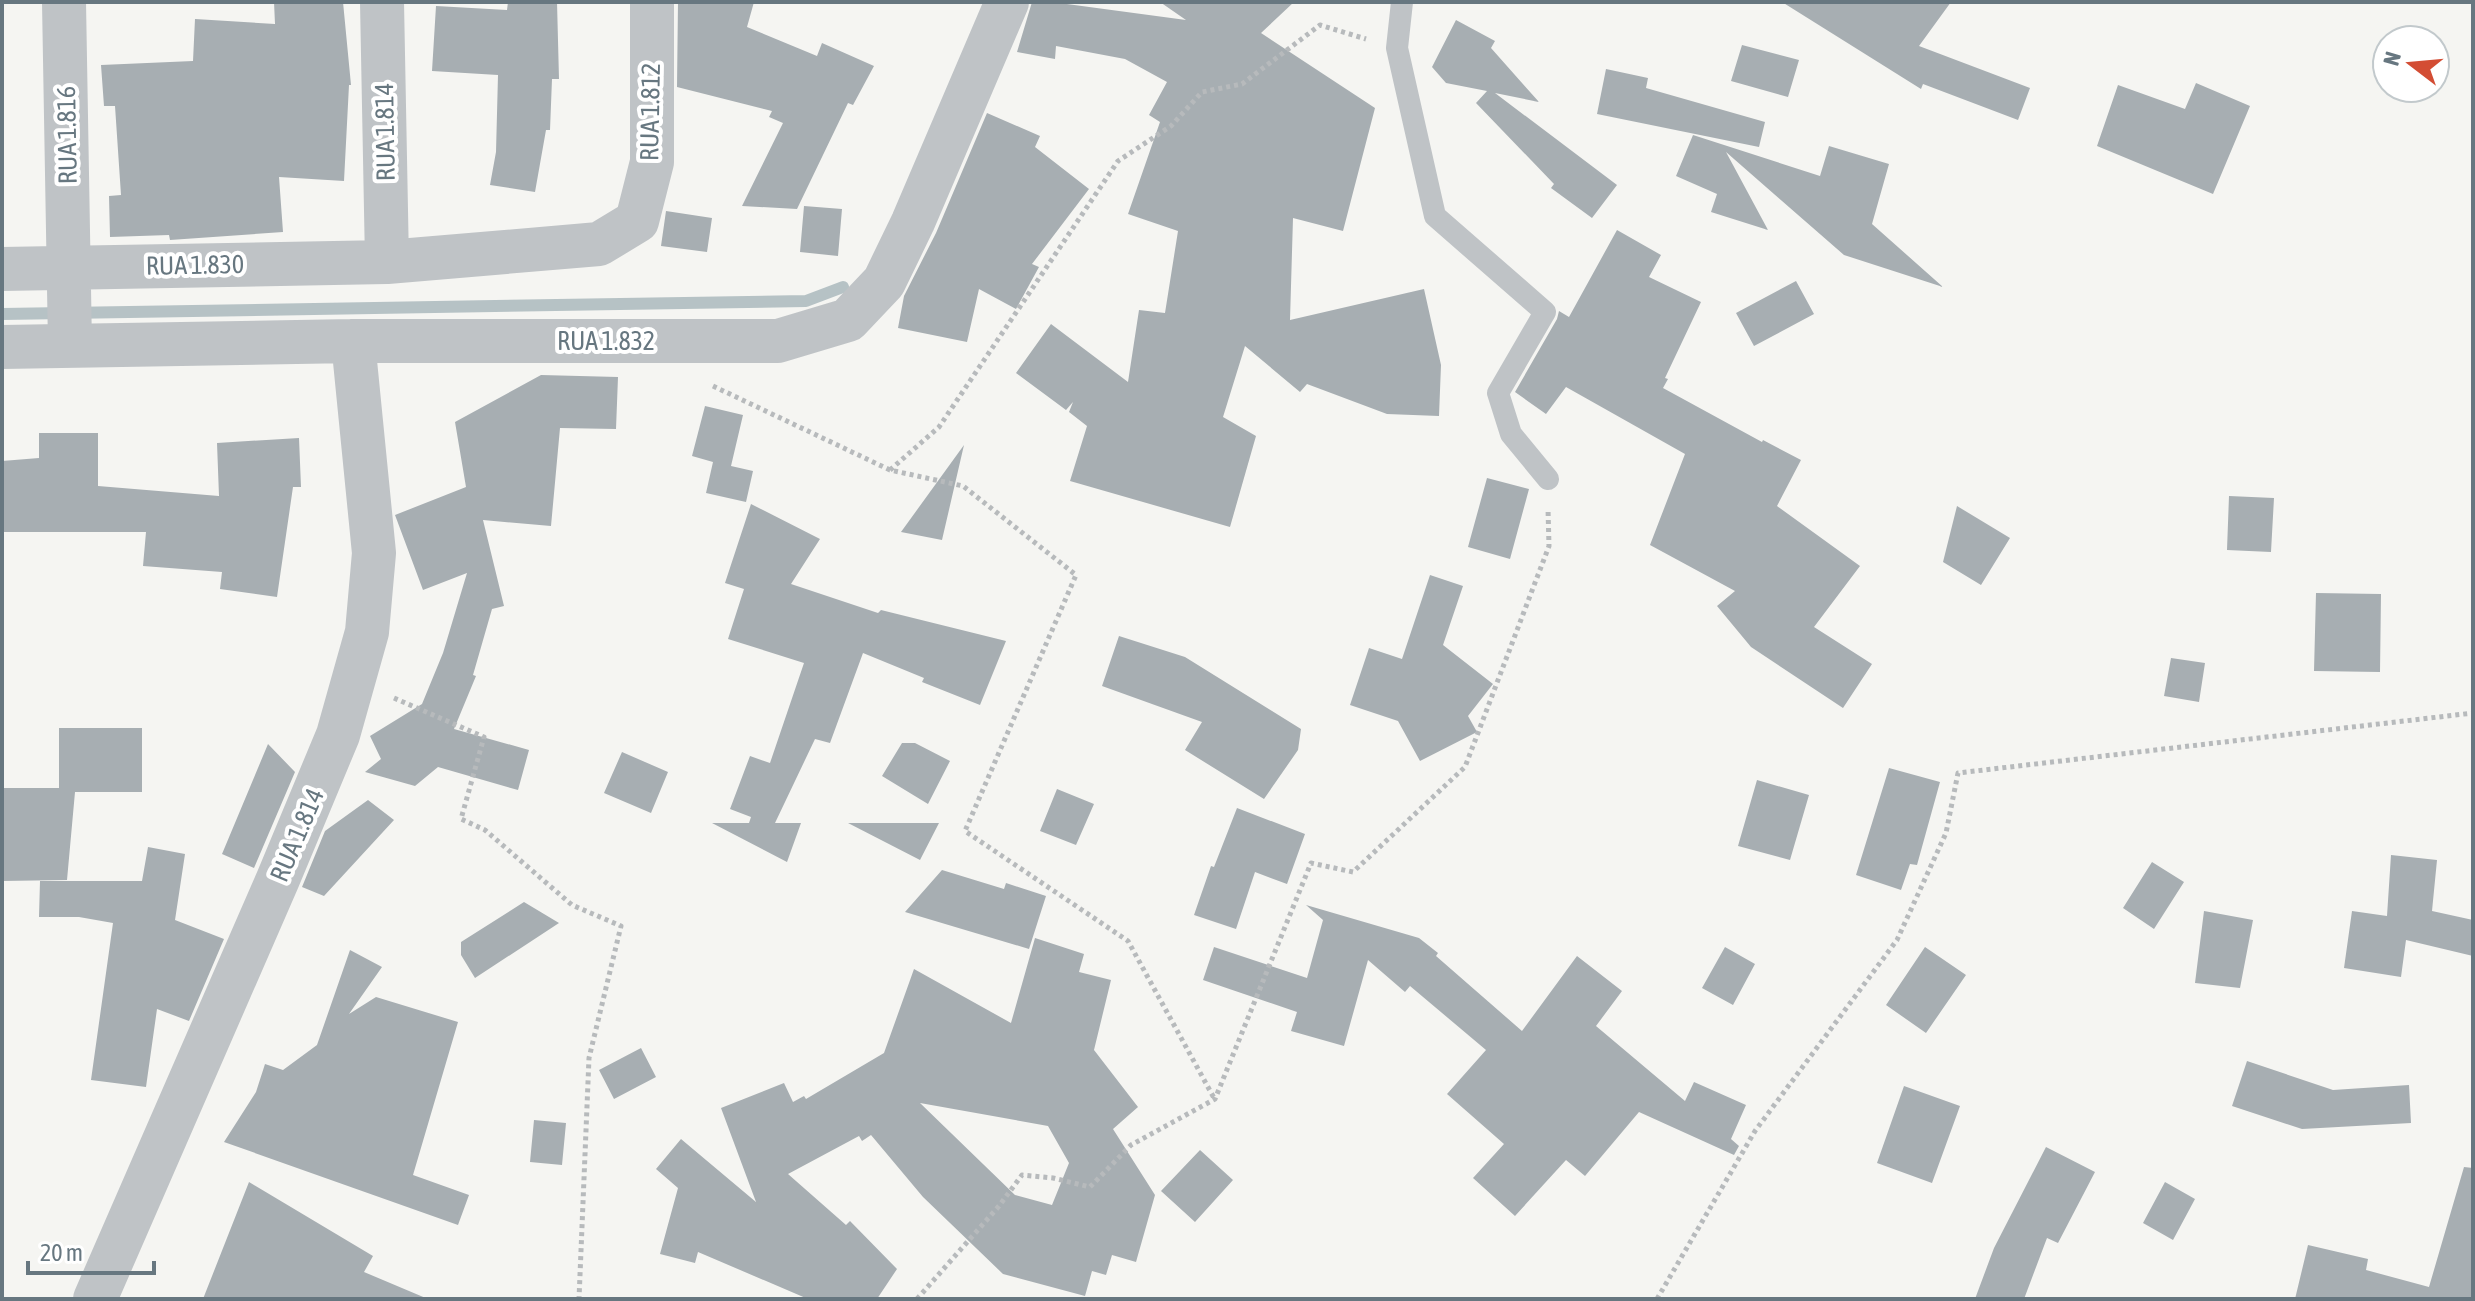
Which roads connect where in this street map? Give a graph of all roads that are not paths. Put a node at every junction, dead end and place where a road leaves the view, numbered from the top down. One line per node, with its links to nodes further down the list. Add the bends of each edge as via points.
1 (64, 2): 8 (street, RUA 1.816)
2 (382, 2): 7 (street, RUA 1.814)
3 (652, 2): 6 (street, RUA 1.812, via 652,162)
4 (1007, 2): 10 (street, RUA 1.832, via 884,282 848,320 778,341)
5 (1402, 2): 13 (lane, via 1397,48 1435,216 1545,312 1498,393 1511,434)
6 (637, 221): 7 (street, RUA 1.830, via 599,244)
7 (387, 262): 8 (street, RUA 1.830)
8 (70, 267): 9 (street, RUA 1.830); 11 (street, RUA 1.816)
9 (2, 269)
10 (353, 341): 11 (street, RUA 1.832); 14 (street, RUA 1.814, via 374,553 367,632 338,735)
11 (70, 345): 12 (street, RUA 1.832)
12 (2, 347)
13 (1548, 479)
14 (95, 1299)

